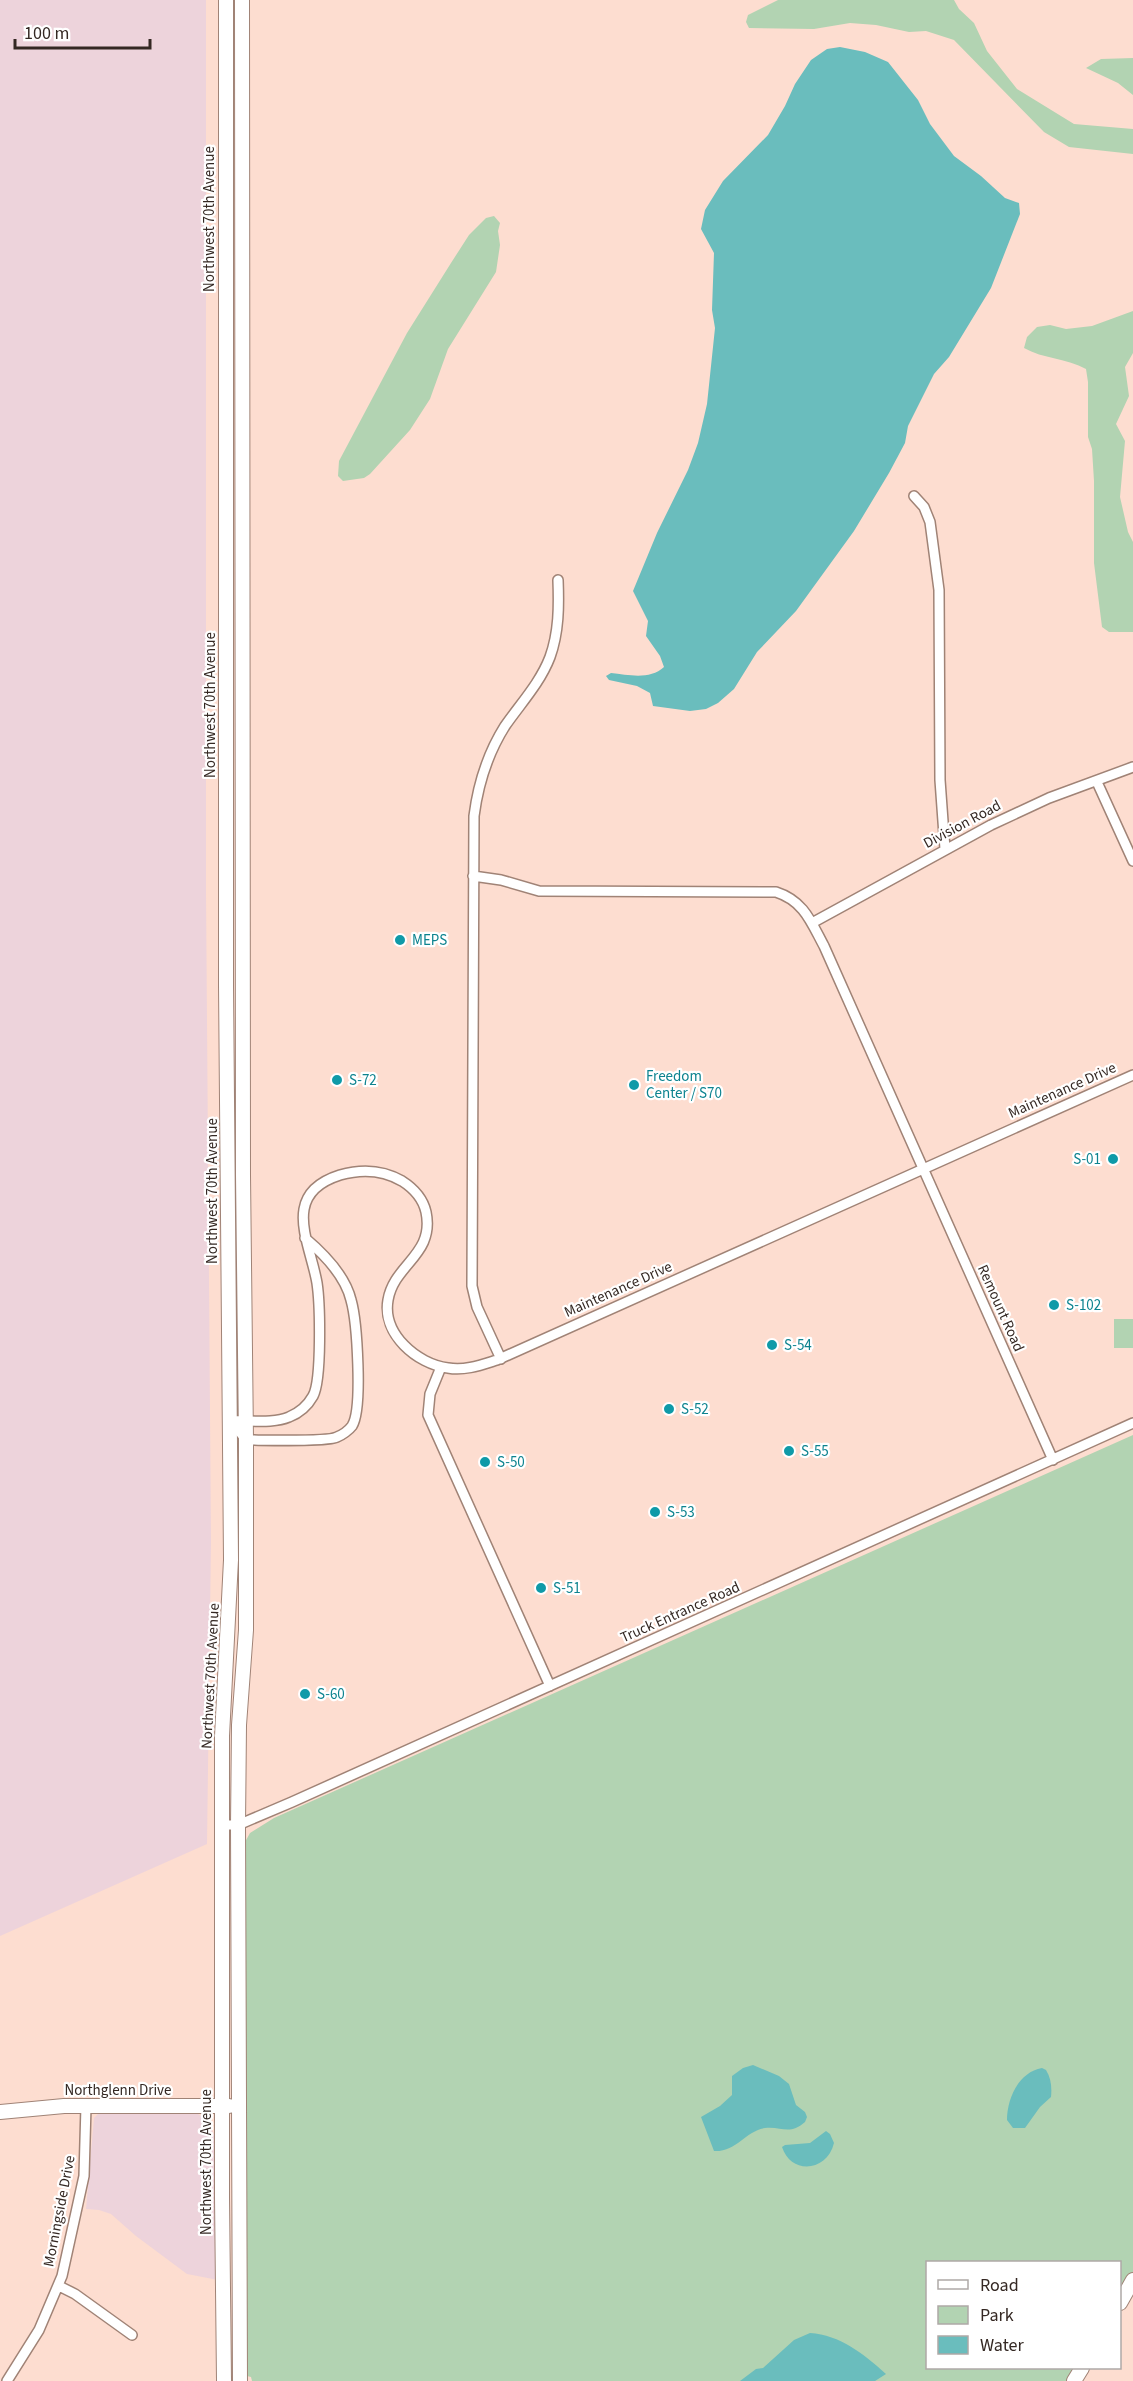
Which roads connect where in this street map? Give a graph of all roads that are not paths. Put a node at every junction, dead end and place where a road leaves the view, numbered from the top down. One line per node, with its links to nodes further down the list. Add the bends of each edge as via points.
1 (226, 0): 17 (main road, Northwest 70th Avenue, via 226,986)
2 (242, 0): 16 (main road, Northwest 70th Avenue)
3 (914, 496): 7 (street, via 930,522 939,590 940,780)
4 (558, 580): 9 (street, via 557,630 550,658 537,684 498,739 476,800)
5 (1133, 767): 6 (street, Division Road)
6 (1097, 782): 7 (street, Division Road, via 1049,798); 8 (street)
7 (945, 849): 10 (street, Division Road)
8 (1133, 861)
9 (473, 876): 10 (street, Remount Road, via 501,879 539,891 776,892 790,897); 14 (street, via 472,1286 477,1307)
10 (812, 923): 12 (street, Remount Road)
11 (1133, 1075): 12 (street, Maintenance Drive)
12 (923, 1168): 14 (street, Maintenance Drive); 20 (street, Remount Road)
13 (305, 1238): 15 (street, Maintenance Drive, via 302,1220 310,1196 333,1178 351,1173 384,1173 408,1185 425,1206 427,1235 422,1248 395,1280 387,1304 388,1316 405,1346); 16 (street, via 318,1295 314,1394 288,1418); 19 (street, via 330,1263 351,1299 357,1354 355,1418 351,1428 336,1438)
14 (501, 1359): 15 (street, Maintenance Drive, via 475,1367)
15 (441, 1367): 21 (street, via 430,1394 428,1415)
16 (246, 1420): 17 (street); 19 (main road, Northwest 70th Avenue)
17 (231, 1421): 19 (street); 22 (main road, Northwest 70th Avenue, via 230,1608 222,1736)
18 (1133, 1423): 20 (street, Truck Entrance Road)
19 (246, 1440): 23 (main road, Northwest 70th Avenue, via 246,1630 239,1725)
20 (1053, 1460): 21 (street, Truck Entrance Road)
21 (550, 1686): 23 (street, Truck Entrance Road)
22 (222, 1825): 23 (street); 25 (main road, Northwest 70th Avenue)
23 (238, 1825): 26 (main road, Northwest 70th Avenue)
24 (86, 2106): 25 (main road, Northglenn Drive); 27 (main road, Northglenn Drive); 29 (street, Morningside Drive, via 84,2176)
25 (222, 2106): 26 (main road, Northglenn Drive); 33 (main road, Northwest 70th Avenue)
26 (237, 2106): 34 (main road, Northwest 70th Avenue)
27 (0, 2112)
28 (1133, 2280): 30 (main road)
29 (59, 2286): 31 (street); 32 (street, Morningside Drive, via 39,2330)
30 (1121, 2300)
31 (132, 2335)
32 (7, 2381)
33 (224, 2381)
34 (240, 2381)

